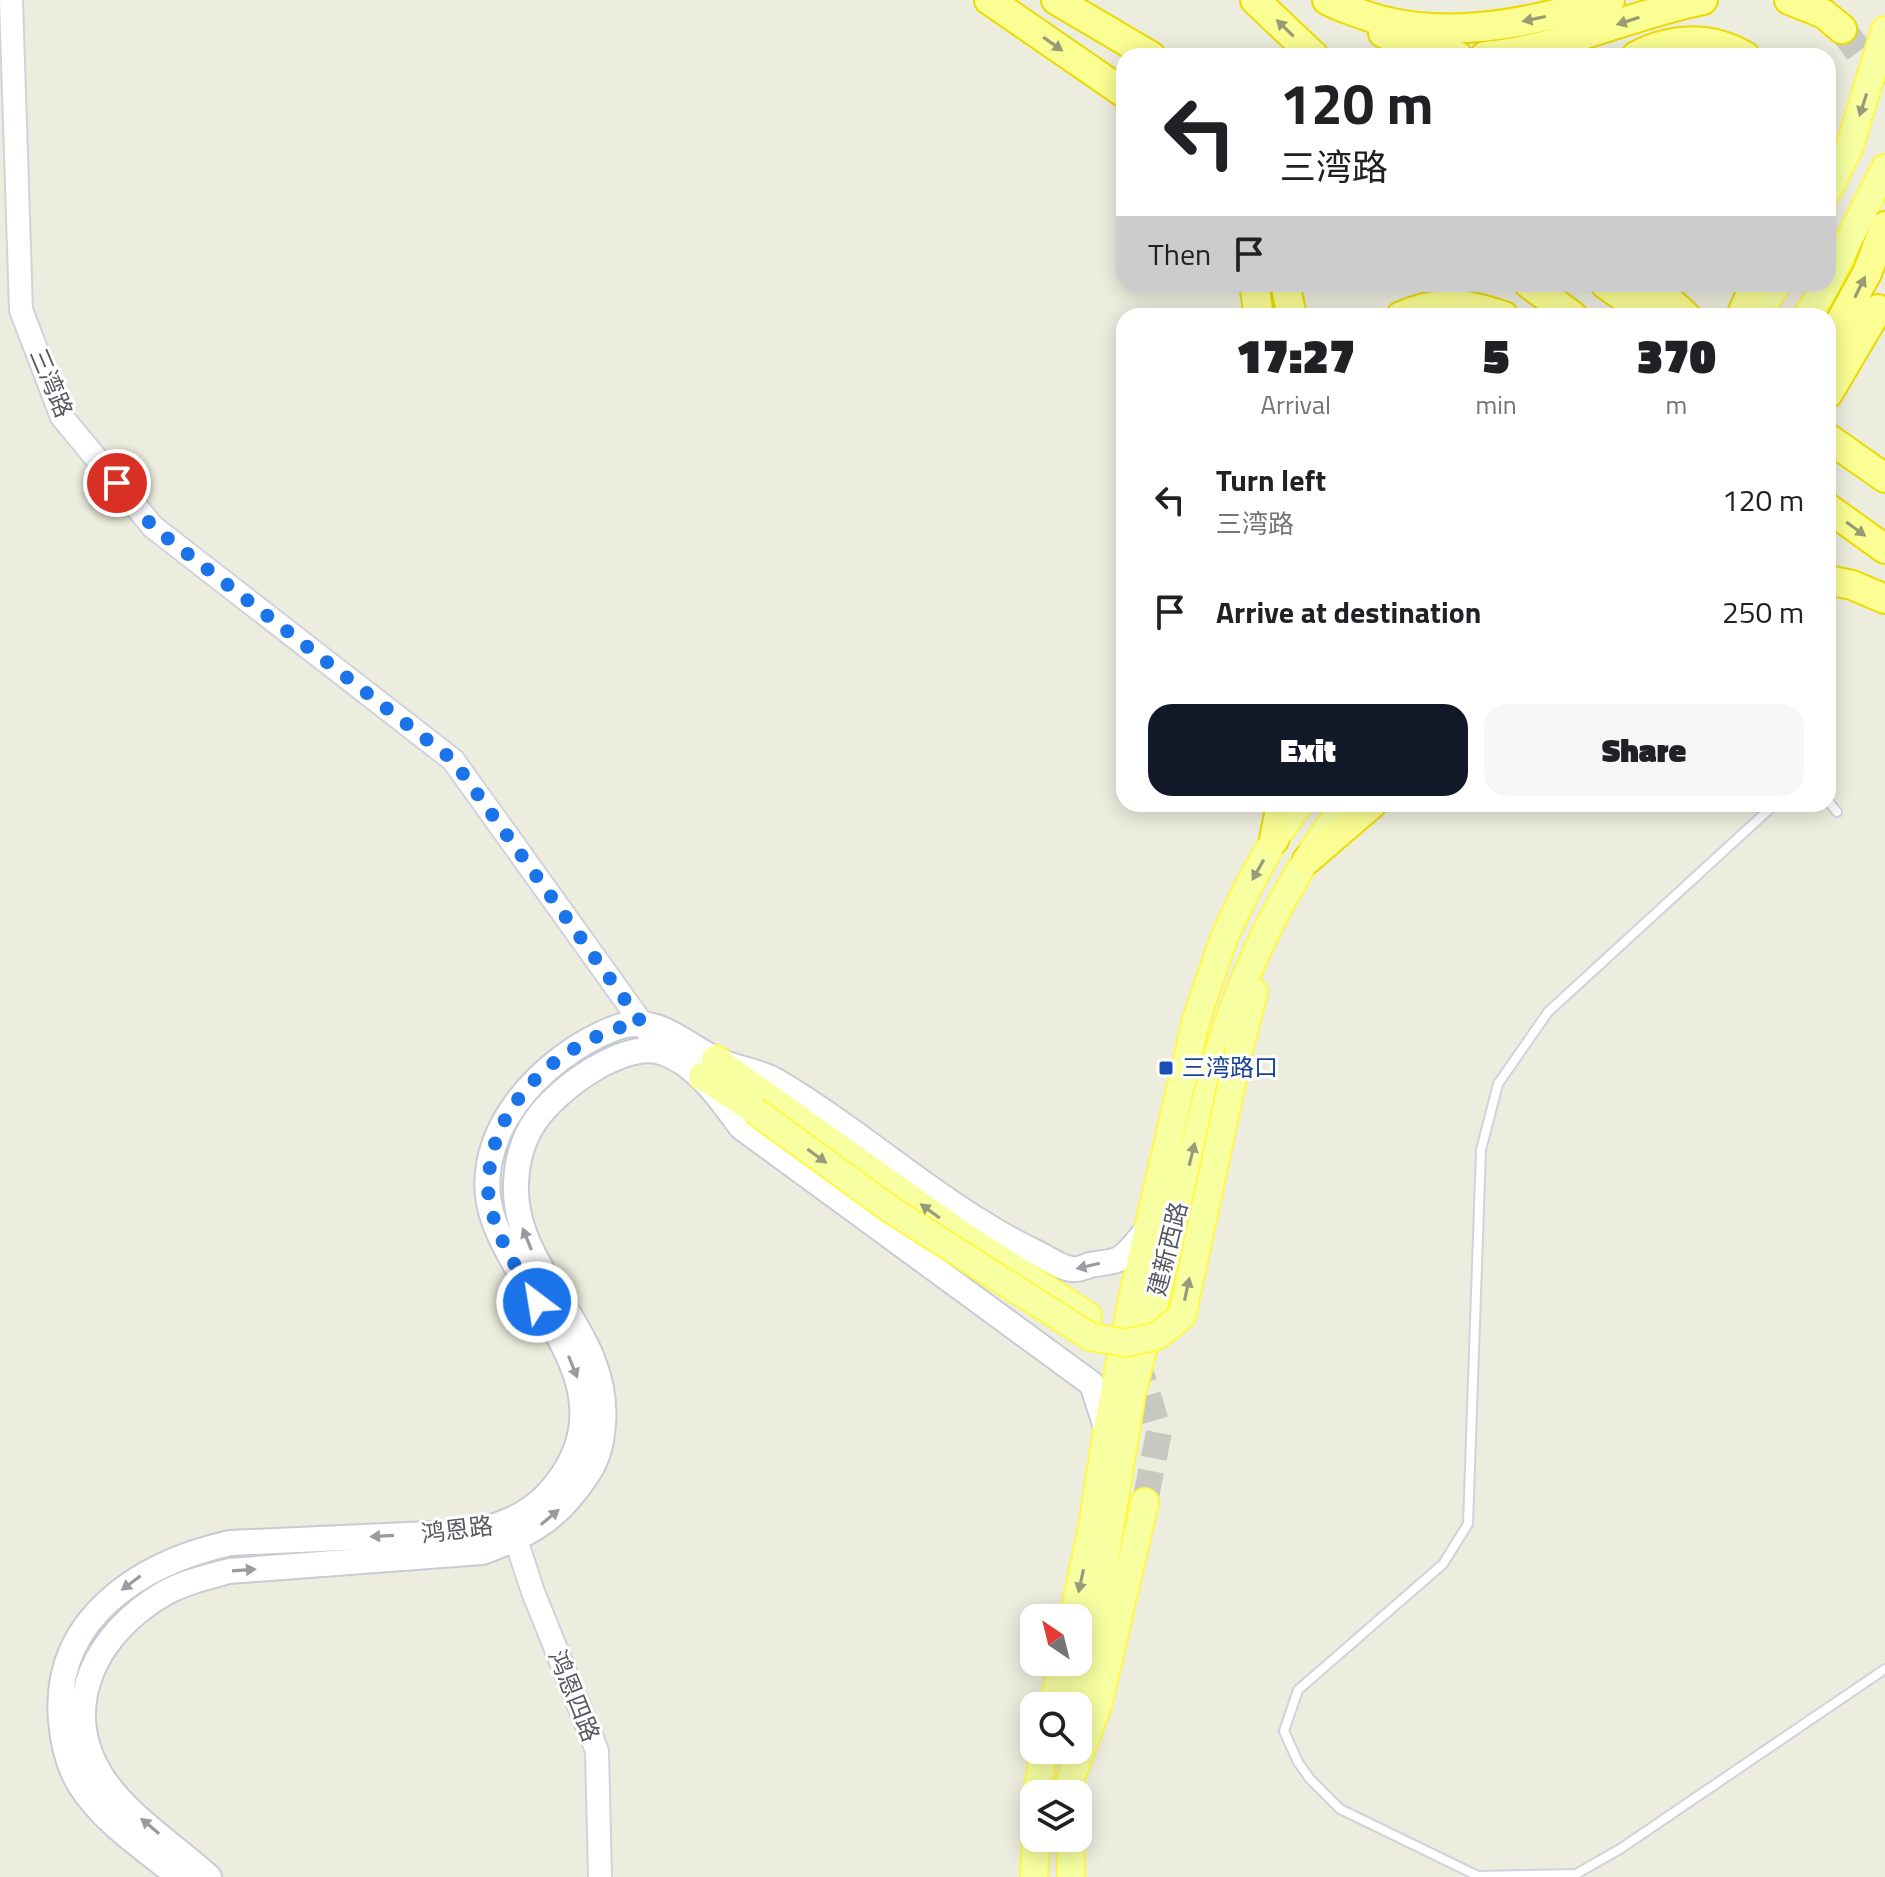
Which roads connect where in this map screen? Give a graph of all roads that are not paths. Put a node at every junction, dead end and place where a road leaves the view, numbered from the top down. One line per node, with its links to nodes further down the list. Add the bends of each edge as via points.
1 (11, 0): 45 (street, 三湾路, via 21,310 62,417 153,527 453,760)
2 (989, 0): 17 (highway, one-way to 17)
3 (1056, 0): 11 (highway)
4 (1255, 0): 12 (highway, one-way to 4)
5 (1610, 0): 8 (highway, one-way to 8, via 1518,23 1436,29 1392,25)
6 (1703, 0): 14 (highway, one-way to 14)
7 (1789, 0): 9 (highway, via 1824,14)
8 (1329, 2): 13 (highway)
9 (1842, 29)
10 (1885, 30): 19 (main road, one-way to 19)
11 (1137, 48)
12 (1306, 48)
13 (1419, 48)
14 (1544, 48)
15 (1654, 48): 16 (highway, via 1688,41)
16 (1729, 48)
17 (1116, 87)
18 (1885, 168): 21 (main road)
19 (1836, 175)
20 (1885, 226): 29 (highway, one-way to 20)
21 (1836, 265)
22 (1540, 292): 27 (highway)
23 (1628, 292): 24 (highway)
24 (1663, 304)
25 (1421, 308): 26 (highway, via 1443,303)
26 (1474, 308)
27 (1562, 308)
28 (1878, 309): 30 (highway)
29 (1836, 329)
30 (1836, 380)
31 (1836, 442): 32 (highway)
32 (1885, 478)
33 (1836, 514): 34 (highway, one-way to 34)
34 (1885, 549)
35 (1836, 582): 36 (highway)
36 (1885, 599)
37 (1279, 812): 42 (highway)
38 (1293, 812): 42 (main road, 建新西路)
39 (1340, 812): 43 (main road, 建新西路)
40 (1363, 812): 43 (highway)
41 (1766, 812): 54 (lane, via 1548,1012 1498,1084 1481,1150 1468,1524 1443,1564 1298,1690 1284,1731 1310,1779 1340,1809 1478,1876 1576,1874)
42 (1274, 840): 48 (main road, 建新西路, one-way to 48, via 1224,938 1196,1020)
43 (1307, 860): 44 (main road, 建新西路)
44 (1270, 925): 47 (main road, one-way to 44, bridge, via 754,1110 887,1207 1091,1337 1126,1343 1157,1336 1182,1316); 55 (main road, 建新西路, one-way to 44, via 1132,1393 1216,1060 1229,1016)
45 (641, 1022): 46 (street, 三湾路); 47 (main road, via 663,1028); 52 (main road, 鸿恩路, one-way to 52, via 595,1037 541,1074 519,1099 492,1154 487,1188 493,1221 563,1345 584,1403 575,1457)
46 (662, 1052): 47 (main road); 52 (main road, 鸿恩路, one-way to 46, via 544,1524 572,1498 593,1466 603,1435 605,1401 598,1367 518,1217 520,1154 535,1121 555,1097 586,1074 637,1051)
47 (708, 1068): 48 (main road, one-way to 47, via 1120,1259 1072,1269 1001,1236 776,1080); 49 (main road, one-way to 47); 50 (main road, via 741,1127 1092,1384)
48 (1151, 1225): 50 (main road, 建新西路)
49 (1088, 1316)
50 (1107, 1430): 53 (main road, 建新西路, one-way to 53)
51 (1145, 1502): 56 (main road, via 1098,1705)
52 (511, 1532): 59 (main road, 鸿恩路, one-way to 59, via 230,1543 169,1561 114,1595 72,1648 62,1677 60,1706 68,1760 92,1802); 60 (main road, 鸿恩路, one-way to 52, via 119,1800 88,1748 86,1690 95,1659 114,1634 166,1592 229,1571 482,1552); 61 (street, 鸿恩四路, via 597,1751)
53 (1076, 1604)
54 (1885, 1669)
55 (1083, 1692)
56 (1072, 1780)
57 (1035, 1852): 62 (main road)
58 (1070, 1852): 63 (main road)
59 (179, 1877)
60 (209, 1877)
61 (600, 1877)
62 (1034, 1877)
63 (1071, 1877)

